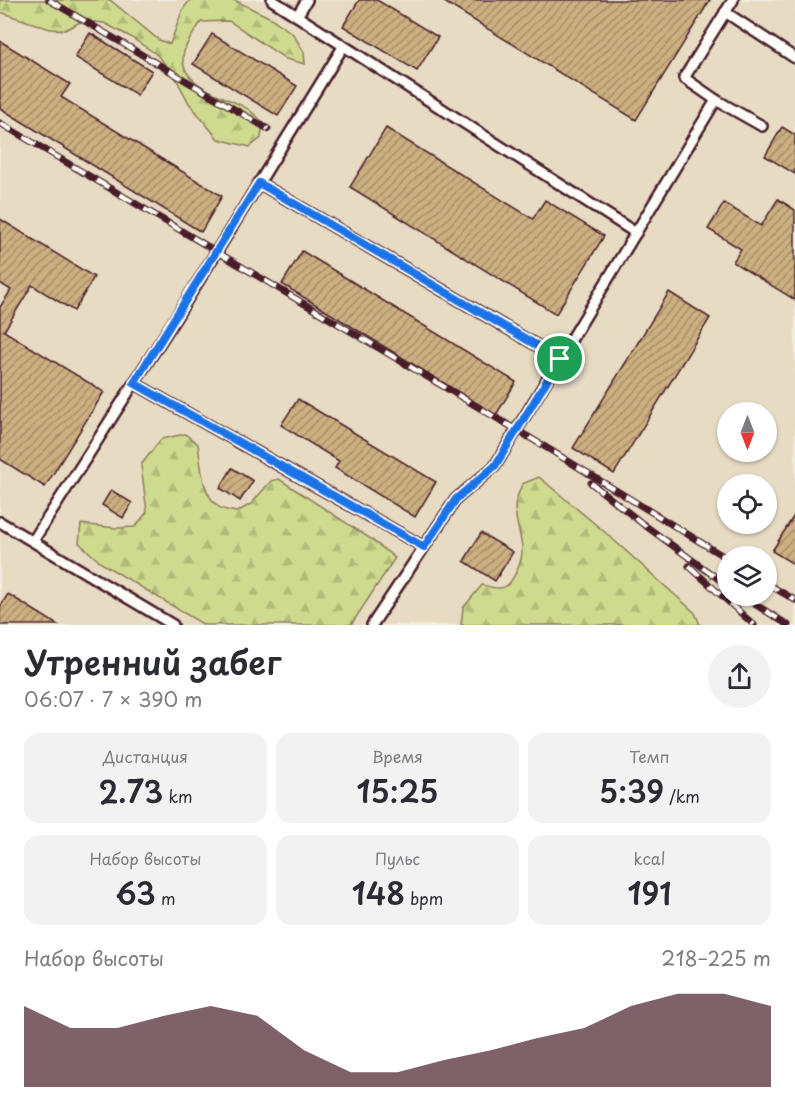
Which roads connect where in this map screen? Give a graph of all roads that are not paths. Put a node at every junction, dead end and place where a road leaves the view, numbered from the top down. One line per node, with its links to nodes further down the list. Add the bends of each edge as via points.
1 (272, 0): 5 (lane)
2 (307, 0): 5 (lane)
3 (733, 0): 4 (lane)
4 (725, 12): 7 (lane); 8 (lane, via 684,78)
5 (297, 16): 6 (lane)
6 (343, 46): 10 (lane); 11 (lane)
7 (795, 58)
8 (716, 100): 9 (lane); 11 (lane)
9 (762, 126)
10 (259, 183): 12 (lane); 13 (lane)
11 (636, 233): 12 (lane)
12 (560, 359): 16 (lane, via 495,466 456,499)
13 (134, 383): 15 (lane); 16 (lane)
14 (0, 522): 15 (lane)
15 (33, 541): 17 (lane)
16 (424, 547): 18 (lane)
17 (173, 625)
18 (372, 625)

